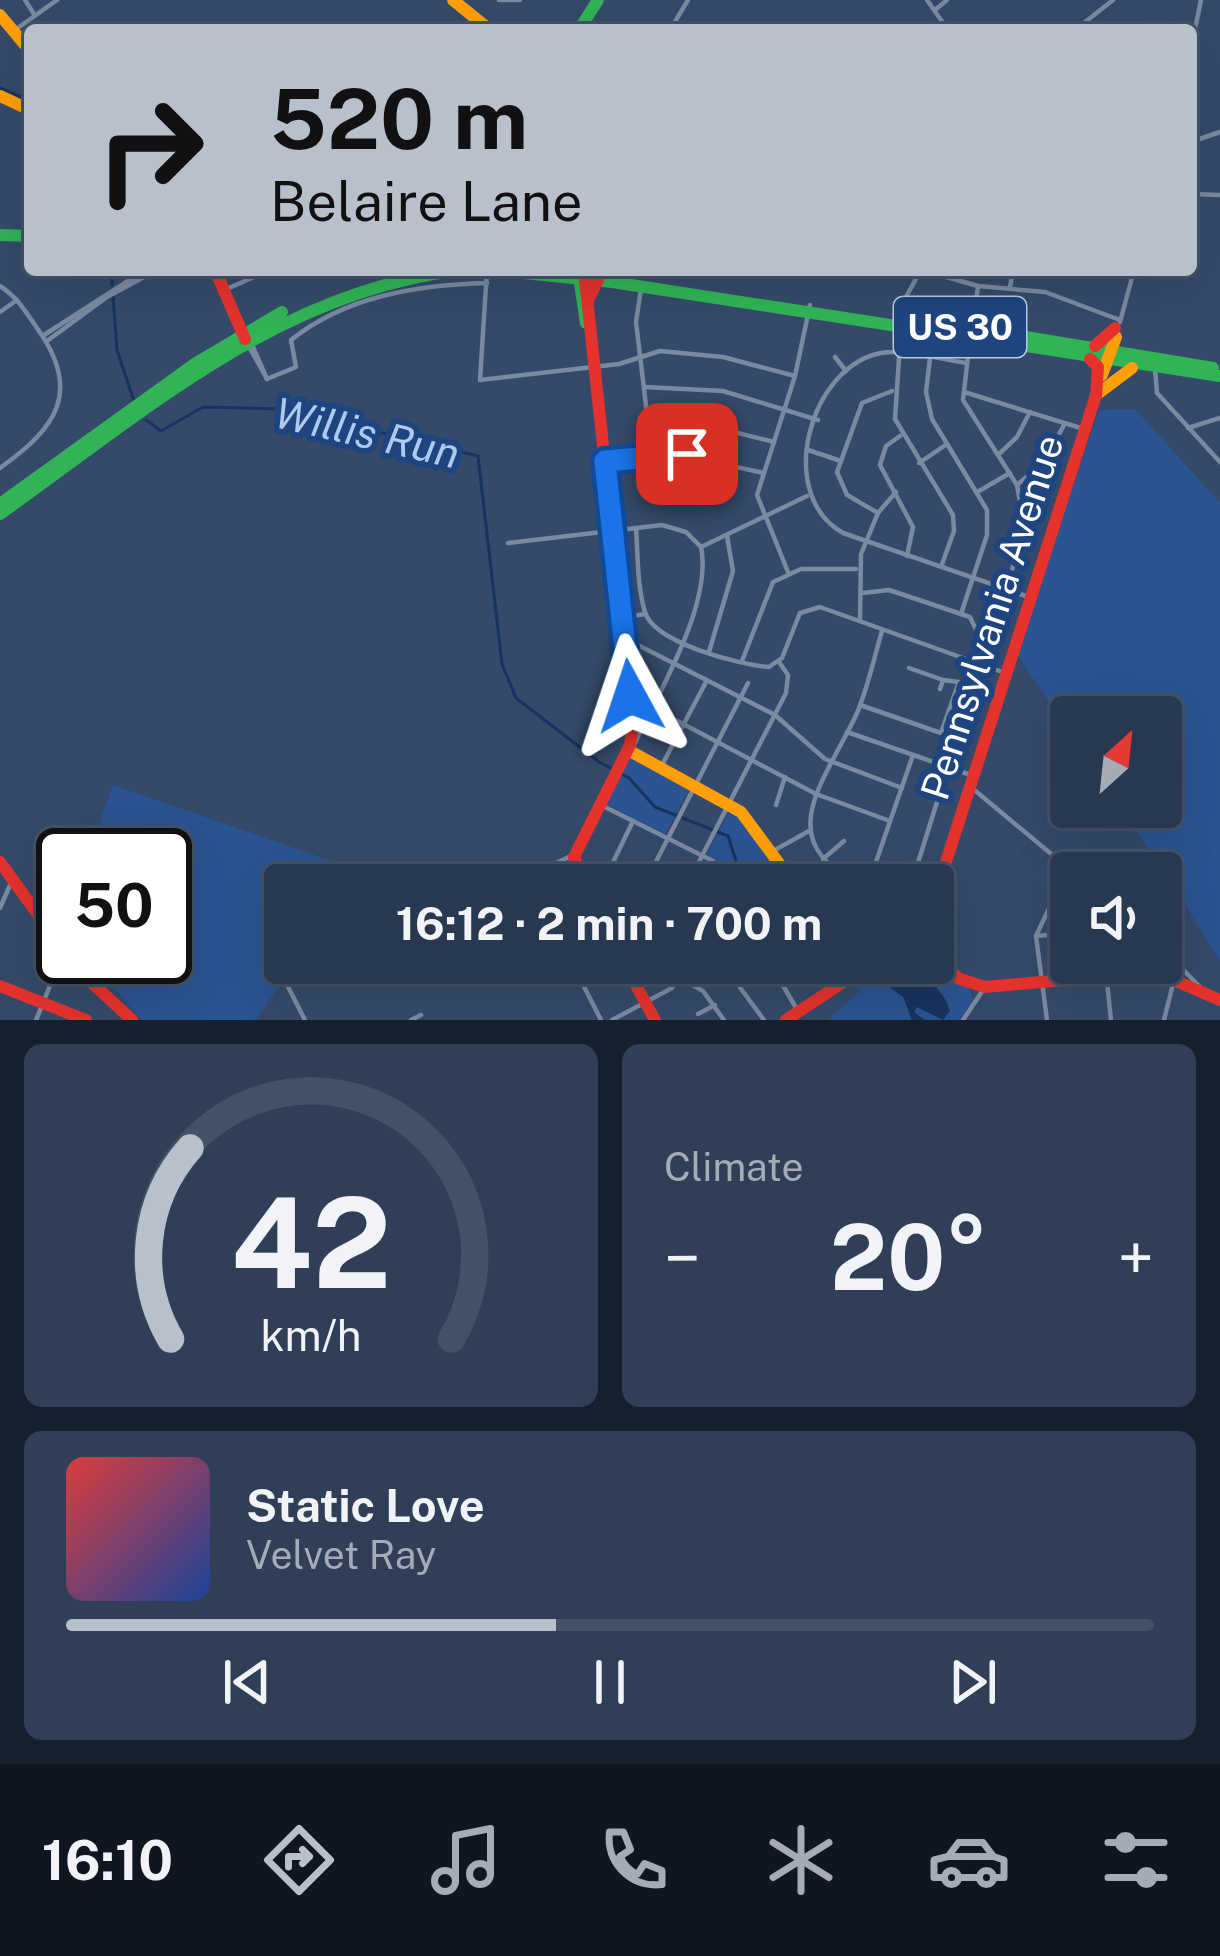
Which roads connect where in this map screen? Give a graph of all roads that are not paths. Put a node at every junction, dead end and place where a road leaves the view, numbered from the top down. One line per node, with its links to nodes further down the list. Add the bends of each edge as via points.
1 (25, 0): 10 (street)
2 (57, 0): 10 (street)
3 (453, 0): 12 (main road)
4 (500, 0): 5 (street)
5 (520, 0)
6 (927, 0): 9 (street)
7 (947, 0): 9 (street)
8 (1113, 0): 14 (street)
9 (934, 10): 13 (street)
10 (34, 14): 15 (street)
11 (0, 15): 15 (main road)
12 (483, 24)
13 (944, 24)
14 (1083, 24)
15 (10, 33): 16 (main road)
16 (24, 46)
17 (136, 276): 48 (street)
18 (146, 276): 48 (street)
19 (221, 276): 38 (main road)
20 (221, 276): 49 (main road)
21 (257, 276): 38 (street)
22 (385, 276): 43 (main road)
23 (432, 276): 49 (main road, via 337,295)
24 (480, 276): 64 (street, via 325,316 293,338 297,365)
25 (489, 276): 59 (street, via 480,380)
26 (585, 276): 45 (main road)
27 (585, 276): 45 (main road)
28 (597, 276): 36 (main road, US 30)
29 (604, 276): 40 (main road, US 30)
30 (918, 276): 44 (street)
31 (942, 276): 35 (street)
32 (1012, 276): 37 (street)
33 (1132, 276): 46 (street, Pennsylvania Avenue)
34 (0, 286): 39 (street)
35 (978, 286): 37 (street); 47 (street)
36 (641, 287): 40 (main road, US 30); 52 (street)
37 (1010, 287): 46 (street, via 1059,295)
38 (229, 289): 42 (main road)
39 (17, 300): 41 (street); 48 (street)
40 (809, 309): 44 (main road, US 30); 63 (street)
41 (0, 312)
42 (241, 315): 43 (main road); 49 (main road)
43 (261, 322): 49 (main road)
44 (902, 322): 47 (main road, US 30); 51 (street)
45 (587, 324): 59 (main road)
46 (1117, 328): 50 (main road); 54 (main road, Pennsylvania Avenue); 57 (main road)
47 (971, 332): 50 (main road, US 30); 53 (main road, US 30); 58 (street)
48 (45, 338): 87 (street, via 58,363 55,415 42,437)
49 (247, 338): 64 (street); 64 (street); 94 (main road); 96 (main road)
50 (1090, 347): 54 (main road, US 30)
51 (897, 353): 56 (street); 61 (street); 66 (street)
52 (640, 355): 59 (street); 63 (street, via 723,357); 65 (street)
53 (1075, 355): 54 (main road, US 30); 68 (main road, via 1097,365)
54 (1108, 356): 57 (main road, US 30); 68 (main road, Pennsylvania Avenue)
55 (835, 357): 61 (street)
56 (930, 358): 58 (street); 79 (street, via 928,405)
57 (1134, 361): 60 (main road, US 30); 62 (main road, US 30); 68 (main road)
58 (966, 363): 67 (street)
59 (593, 366): 83 (main road)
60 (1155, 369): 62 (main road, US 30); 75 (street, via 1157,393)
61 (846, 370): 72 (street, via 826,392)
62 (1220, 372)
63 (795, 376): 69 (street)
64 (267, 379)
65 (644, 387): 69 (street, via 697,387); 73 (street)
66 (892, 391): 77 (street); 84 (street, via 862,403)
67 (963, 392): 70 (street); 81 (street)
68 (1096, 396): 76 (main road, Pennsylvania Avenue)
69 (785, 409): 72 (street); 78 (street)
70 (1030, 412): 74 (street); 81 (street)
71 (1220, 418): 75 (street)
72 (818, 420): 80 (street)
73 (648, 422): 78 (street, via 690,421); 82 (street)
74 (1064, 423): 76 (street); 90 (street, via 1044,462)
75 (1188, 428): 85 (street)
76 (1084, 429): 111 (main road, Pennsylvania Avenue)
77 (901, 435): 86 (street); 92 (street, via 880,465)
78 (774, 442): 89 (street)
79 (947, 444): 86 (street); 91 (street)
80 (808, 450): 84 (street); 93 (street)
81 (998, 455): 88 (street)
82 (652, 456): 83 (street); 89 (street, via 687,454)
83 (605, 461): 99 (main road)
84 (841, 461): 95 (street, via 842,488)
85 (1220, 462)
86 (919, 464): 105 (street, via 952,515)
87 (0, 468)
88 (1010, 472): 90 (street); 91 (street)
89 (764, 473): 97 (street)
90 (1017, 485): 109 (street, via 1024,523)
91 (979, 491): 108 (street, via 987,535)
92 (896, 493): 95 (street); 104 (street, via 913,527)
93 (807, 496): 97 (street); 101 (street, via 831,526)
94 (0, 504)
95 (878, 513): 101 (street)
96 (0, 514)
97 (762, 518): 100 (street); 107 (street)
98 (635, 528): 99 (street); 103 (street, via 675,527); 112 (street)
99 (612, 530): 102 (street); 114 (main road)
100 (727, 536): 103 (street); 119 (street, via 733,571)
101 (865, 542): 104 (street); 106 (street)
102 (508, 543)
103 (701, 547): 118 (street, via 700,583)
104 (907, 556): 105 (street)
105 (941, 567): 108 (street)
106 (856, 569): 107 (street); 110 (street)
107 (788, 572): 120 (street, via 765,595)
108 (973, 578): 109 (street); 113 (street)
109 (1007, 590): 111 (street)
110 (863, 593): 113 (street, via 889,590); 115 (street)
111 (1029, 597): 125 (main road, Pennsylvania Avenue)
112 (645, 614): 114 (street); 118 (street)
113 (961, 614): 121 (street, via 978,628)
114 (622, 618): 117 (main road)
115 (860, 620): 116 (street); 122 (street, via 820,607 803,611)
116 (883, 628): 121 (street); 132 (street)
117 (626, 640): 123 (street); 130 (main road)
118 (682, 643): 119 (street); 123 (street)
119 (709, 652): 120 (street)
120 (742, 661): 122 (street)
121 (973, 661): 125 (street)
122 (779, 662): 134 (street, via 789,682)
123 (673, 664): 127 (street); 133 (street)
124 (909, 668): 126 (street)
125 (1005, 673): 145 (main road, Pennsylvania Avenue)
126 (941, 679): 129 (street); 132 (street, via 959,682 943,731)
127 (706, 682): 131 (street); 135 (street)
128 (748, 683): 131 (street)
129 (940, 689)
130 (630, 696): 133 (street); 138 (main road)
131 (741, 698): 134 (street); 137 (street)
132 (860, 704): 136 (street)
133 (650, 706): 135 (street); 138 (street)
134 (776, 715): 140 (street); 141 (street)
135 (684, 724): 137 (street); 142 (street)
136 (847, 732): 139 (street); 141 (street)
137 (718, 742): 140 (street); 146 (street)
138 (630, 748): 142 (main road); 150 (main road)
139 (913, 755): 143 (street); 147 (street)
140 (752, 759): 144 (street); 149 (street)
141 (832, 762): 147 (street); 148 (street)
142 (662, 767): 146 (main road)
143 (948, 767): 145 (street); 171 (street)
144 (785, 777): 148 (street); 151 (street)
145 (969, 780): 157 (street); 172 (main road, Pennsylvania Avenue)
146 (696, 785): 149 (main road); 155 (street)
147 (902, 788): 153 (street)
148 (816, 794): 153 (street); 154 (street)
149 (729, 803): 159 (main road); 160 (street)
150 (600, 805): 152 (street); 158 (main road)
151 (776, 805)
152 (633, 821): 155 (street); 164 (street)
153 (890, 821): 170 (street)
154 (809, 831): 159 (street); 161 (street)
155 (668, 838): 160 (street); 165 (street)
156 (844, 841): 161 (street)
157 (1051, 852)
158 (575, 854): 162 (street); 163 (main road)
159 (768, 854): 168 (main road)
160 (703, 855): 166 (street); 167 (street)
161 (823, 859): 169 (street)
162 (552, 864)
163 (578, 864)
164 (612, 864)
165 (655, 864)
166 (698, 864)
167 (714, 864)
168 (777, 864)
169 (831, 864)
170 (874, 864)
171 (918, 864)
172 (944, 864)
173 (0, 866): 174 (main road); 177 (main road)
174 (10, 885): 175 (street); 178 (main road)
175 (0, 908)
176 (1050, 910): 180 (street)
177 (36, 916)
178 (36, 919)
179 (1050, 935): 180 (street)
180 (1036, 936): 185 (street)
181 (1182, 969): 202 (street)
182 (954, 973): 186 (main road)
183 (1050, 978): 185 (main road)
184 (1182, 979): 202 (main road)
185 (1042, 980): 201 (main road); 224 (street)
186 (969, 983): 201 (main road); 207 (street)
187 (51, 984): 206 (street)
188 (94, 984): 203 (main road)
189 (96, 984): 216 (main road)
190 (286, 984): 212 (street)
191 (583, 984): 218 (street)
192 (674, 984): 205 (street)
193 (688, 984): 208 (street)
194 (742, 984): 222 (street)
195 (779, 984): 211 (street)
196 (839, 984): 211 (main road)
197 (1107, 984): 225 (street)
198 (1173, 984): 226 (street)
199 (636, 985): 205 (main road)
200 (0, 986): 206 (main road)
201 (985, 987): 207 (street)
202 (1201, 988): 204 (main road)
203 (101, 991): 215 (main road); 216 (main road)
204 (1220, 1000)
205 (645, 1002): 219 (street); 220 (main road)
206 (43, 1003): 213 (street); 214 (main road)
207 (975, 1004): 223 (street)
208 (715, 1005): 209 (street); 221 (street)
209 (698, 1014)
210 (421, 1015): 217 (street)
211 (793, 1017)
212 (302, 1019)
213 (36, 1020)
214 (86, 1020)
215 (115, 1020)
216 (135, 1020)
217 (411, 1020)
218 (602, 1020)
219 (612, 1020)
220 (655, 1020)
221 (724, 1020)
222 (764, 1020)
223 (963, 1020)
224 (1047, 1020)
225 (1111, 1020)
226 (1164, 1020)

